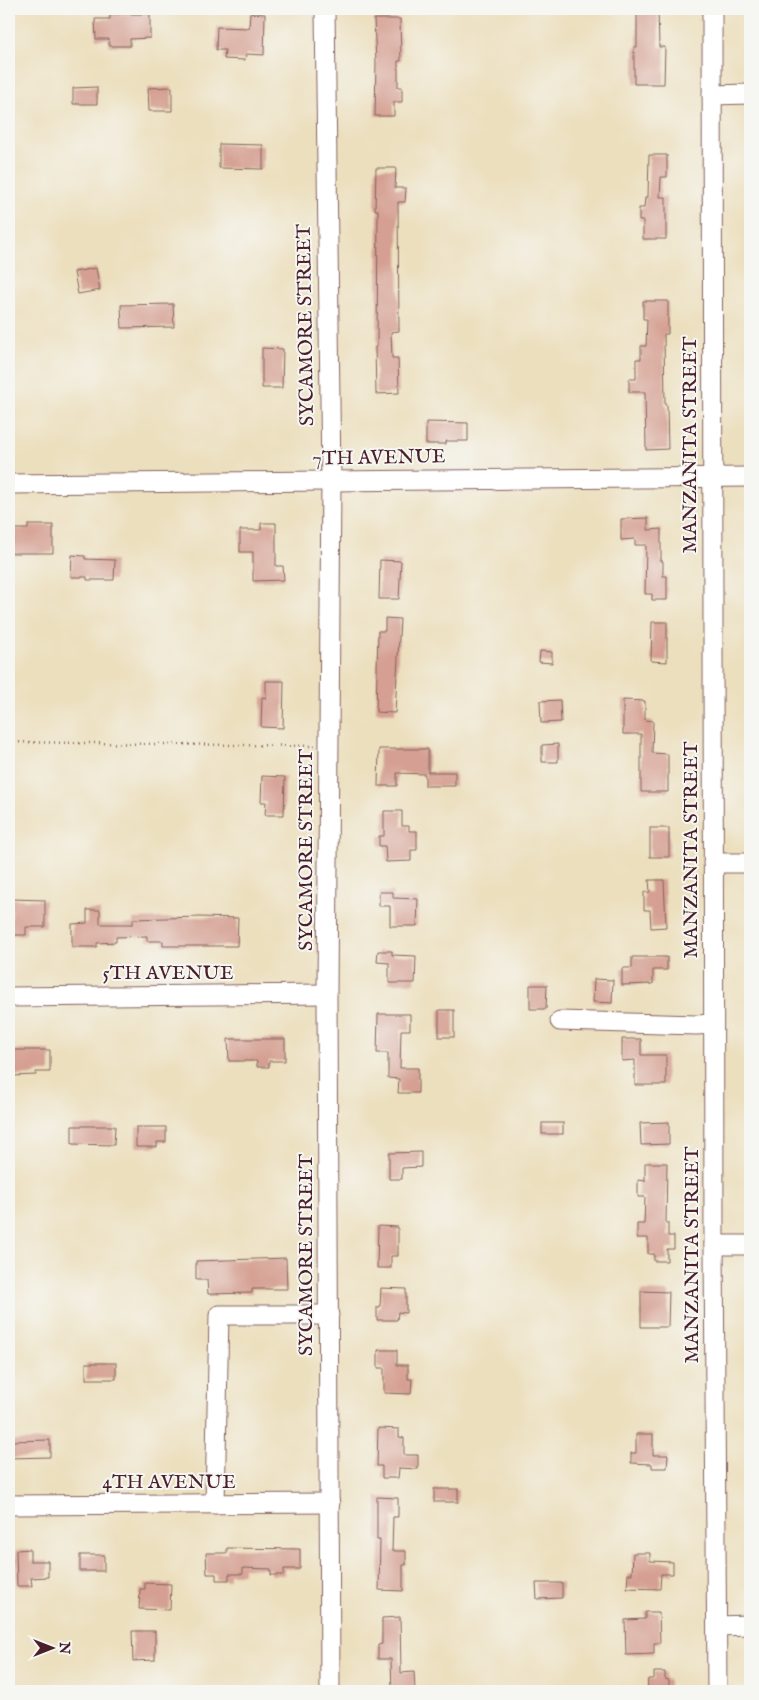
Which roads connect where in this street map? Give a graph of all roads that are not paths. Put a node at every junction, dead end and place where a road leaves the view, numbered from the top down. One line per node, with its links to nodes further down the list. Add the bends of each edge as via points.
1 (325, 9): 7 (street, SYCAMORE STREET)
2 (712, 9): 4 (street, MANZANITA STREET)
3 (750, 94): 4 (street)
4 (712, 95): 5 (street, MANZANITA STREET)
5 (713, 477): 6 (street, 7TH AVENUE); 7 (street, 7TH AVENUE); 9 (street, MANZANITA STREET)
6 (750, 477)
7 (330, 480): 8 (street, 7TH AVENUE); 11 (street, SYCAMORE STREET)
8 (9, 484)
9 (713, 863): 10 (street); 14 (street, MANZANITA STREET)
10 (750, 863)
11 (327, 994): 12 (street, 5TH AVENUE); 17 (street, SYCAMORE STREET)
12 (9, 997)
13 (560, 1022): 14 (street)
14 (714, 1024): 15 (street, MANZANITA STREET)
15 (714, 1245): 16 (street); 22 (street, MANZANITA STREET)
16 (750, 1245)
17 (329, 1315): 18 (street, SYCAMORE STREET); 19 (street, via 219,1315)
18 (330, 1503): 19 (street, 4TH AVENUE); 23 (street, SYCAMORE STREET)
19 (215, 1504): 20 (street, 4TH AVENUE)
20 (9, 1505)
21 (750, 1625): 22 (street)
22 (717, 1626): 24 (street, MANZANITA STREET)
23 (330, 1691)
24 (717, 1691)

